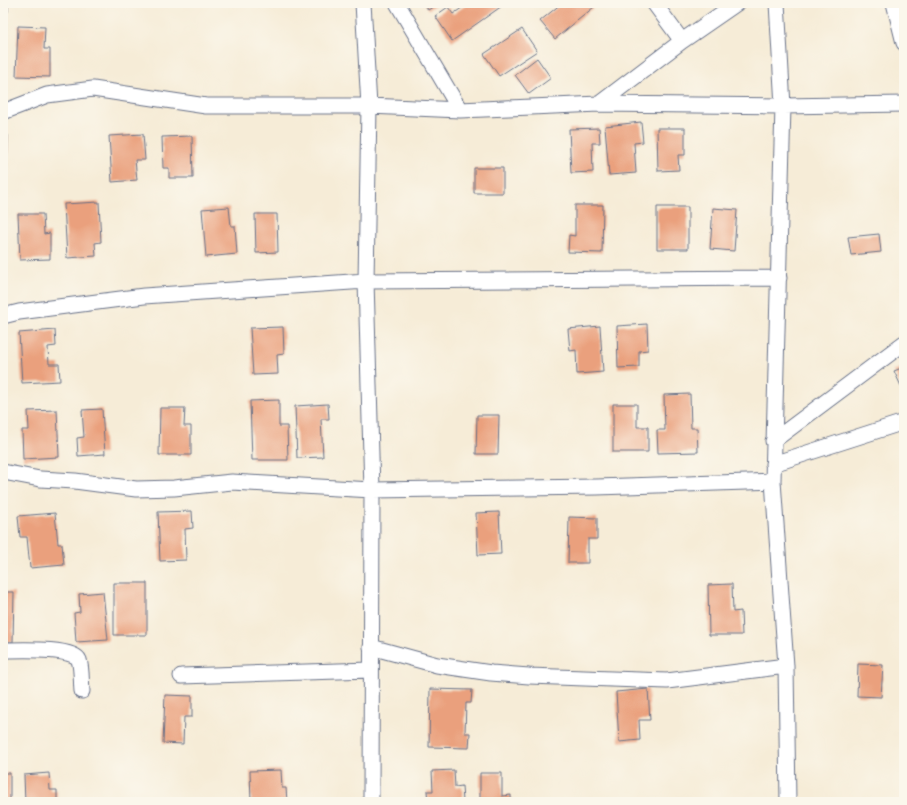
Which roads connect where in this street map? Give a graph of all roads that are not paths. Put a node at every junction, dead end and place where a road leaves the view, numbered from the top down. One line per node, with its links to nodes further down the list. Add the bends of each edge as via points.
1 (362, 3): 11 (street)
2 (397, 3): 13 (street)
3 (654, 3): 7 (street)
4 (737, 3): 7 (street)
5 (777, 3): 12 (street)
6 (894, 3): 8 (street)
7 (682, 41): 9 (street)
8 (904, 42)
9 (600, 104): 12 (street); 13 (street)
10 (904, 104): 12 (street)
11 (369, 106): 13 (street); 14 (street, via 206,106 93,89 47,95); 16 (street)
12 (783, 106): 15 (street)
13 (460, 110)
14 (3, 112)
15 (779, 278): 16 (street); 20 (street)
16 (366, 281): 17 (street, via 144,296); 24 (street)
17 (3, 316)
18 (904, 344): 20 (street)
19 (904, 422): 21 (street)
20 (773, 441): 21 (street)
21 (773, 464): 23 (street)
22 (3, 472): 24 (street, via 40,479 136,489 232,482)
23 (773, 481): 24 (street, via 597,488); 27 (street)
24 (372, 490): 25 (street)
25 (371, 647): 27 (street, via 437,665 529,676 667,681); 28 (street)
26 (3, 650): 30 (street, via 31,649 75,656 79,661)
27 (786, 666): 32 (street)
28 (371, 670): 29 (street); 31 (street)
29 (181, 676)
30 (82, 692)
31 (371, 802)
32 (788, 802)

